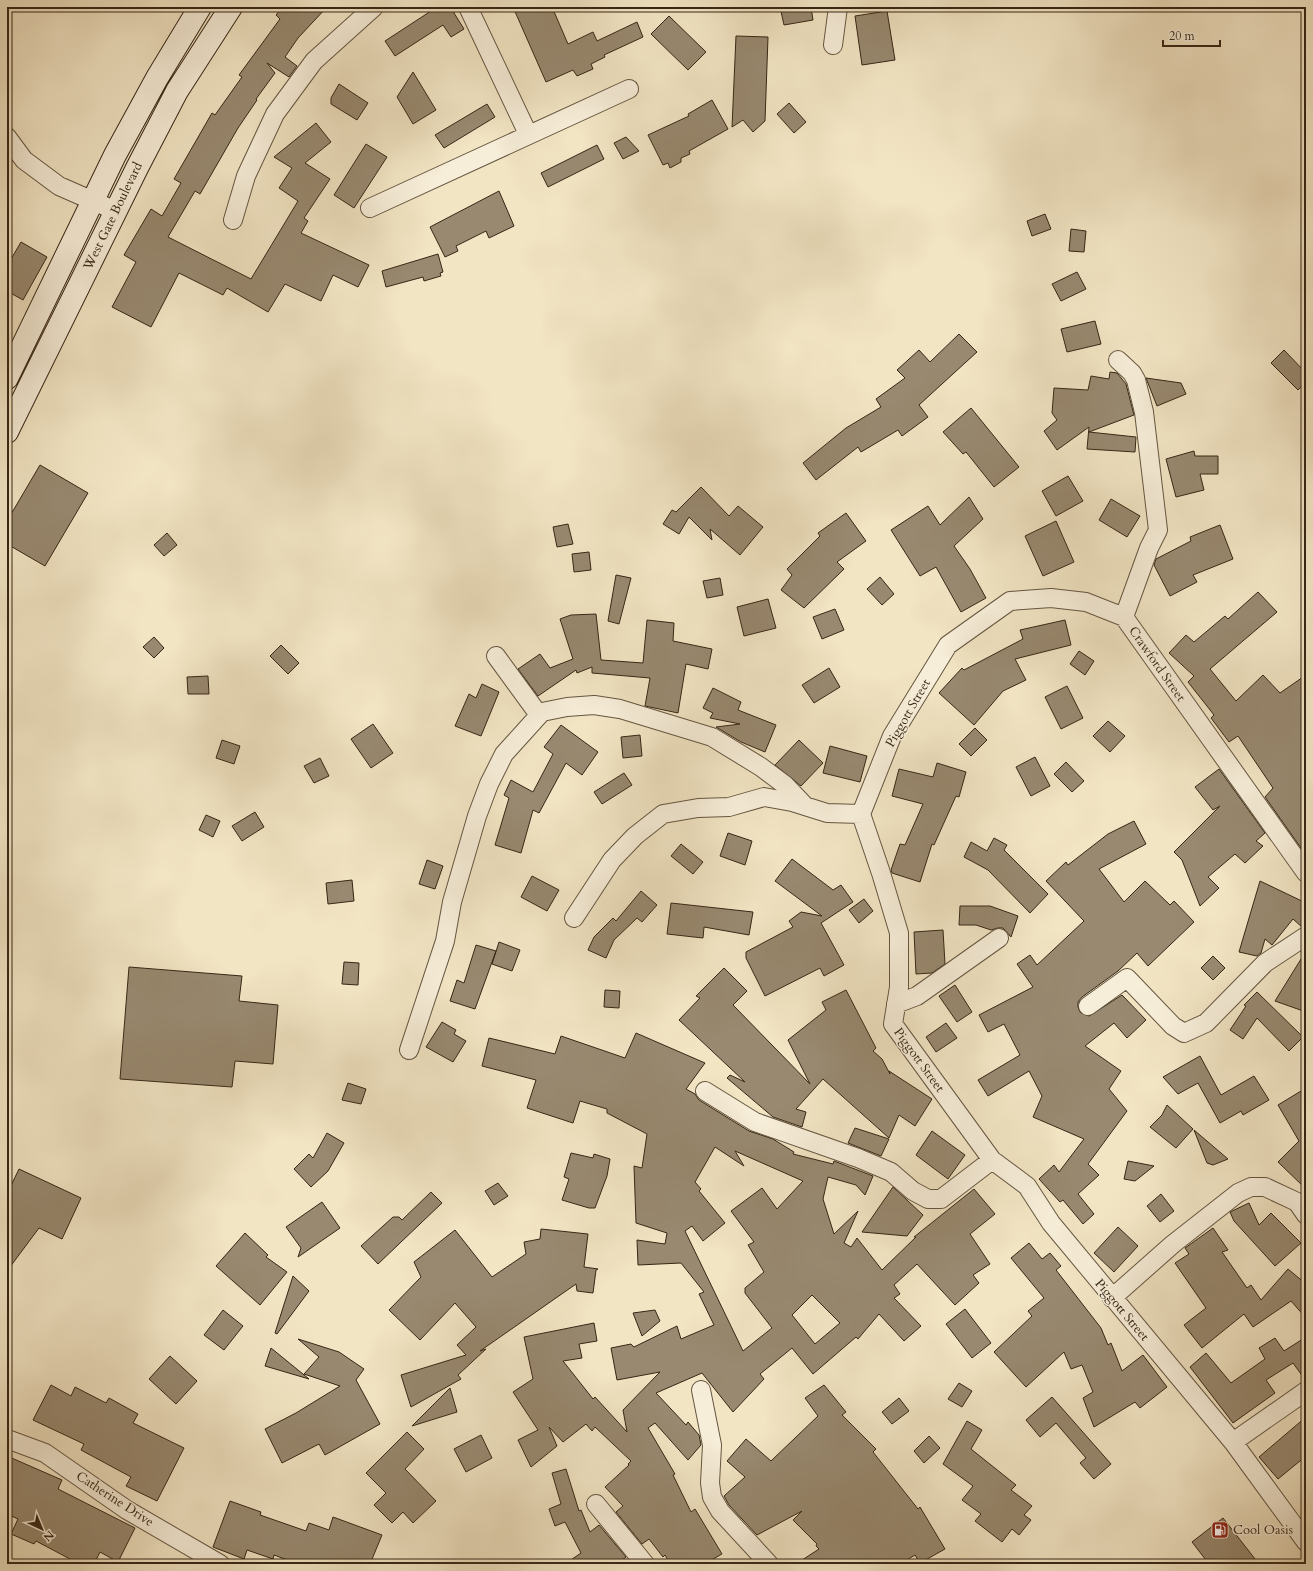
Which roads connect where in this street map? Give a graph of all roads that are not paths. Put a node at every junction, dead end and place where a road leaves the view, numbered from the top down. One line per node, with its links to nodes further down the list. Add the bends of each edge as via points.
1 (200, 7): 10 (street, West Gate Boulevard, via 153,85)
2 (231, 7): 12 (street, West Gate Boulevard, via 177,91)
3 (374, 7): 13 (street, via 314,61 275,114 246,176)
4 (468, 7): 8 (street)
5 (838, 7): 6 (street)
6 (833, 45)
7 (629, 89): 8 (street)
8 (528, 134): 11 (street)
9 (7, 137): 10 (street, via 24,160 59,186)
10 (92, 202): 12 (street); 15 (street, West Gate Boulevard)
11 (370, 208)
12 (116, 211): 16 (street, West Gate Boulevard)
13 (233, 220)
14 (1118, 360): 17 (street, Crawford Street, via 1136,380 1144,412 1158,530)
15 (7, 378)
16 (7, 432)
17 (1124, 617): 21 (street, Piggott Street, via 1086,602 1051,598 1010,601 948,645 892,736); 22 (street, Crawford Street)
18 (496, 656): 19 (street)
19 (539, 715): 20 (street, via 542,712 566,707 594,705 620,709 712,737 761,767 785,785); 28 (street, via 504,754 489,784 452,902 446,941)
20 (805, 806): 21 (street, via 827,813); 23 (street, via 764,797 729,807 698,808 663,814 635,836 612,860)
21 (861, 814): 26 (street, Piggott Street, via 882,873 899,933 899,987)
22 (1306, 873)
23 (574, 918)
24 (1306, 936): 27 (street, via 1265,963 1206,1024 1184,1033 1172,1026 1127,978)
25 (1000, 938): 26 (street, via 917,996)
26 (896, 1004): 30 (street, Piggott Street, via 893,1024)
27 (1088, 1006)
28 (409, 1050)
29 (705, 1091): 30 (street, via 755,1122 891,1172 913,1191 928,1198 941,1199)
30 (992, 1160): 32 (street, Piggott Street, via 1027,1186 1051,1224)
31 (1306, 1215): 32 (street, via 1297,1202 1265,1187 1251,1187 1238,1193 1173,1244)
32 (1112, 1298): 36 (street, Piggott Street)
33 (701, 1390): 41 (street, via 712,1445 712,1497 720,1511)
34 (1306, 1391): 36 (street)
35 (7, 1440): 39 (street, Catherine Drive, via 45,1453 127,1510)
36 (1232, 1442): 38 (street, Piggott Street)
37 (596, 1504): 40 (street)
38 (1306, 1542)
39 (220, 1564)
40 (645, 1564)
41 (769, 1564)

